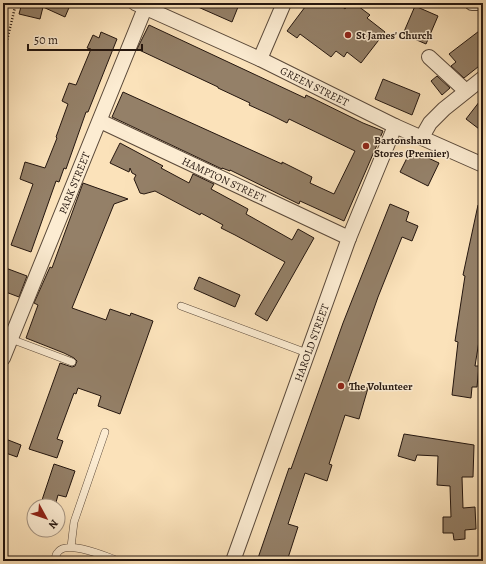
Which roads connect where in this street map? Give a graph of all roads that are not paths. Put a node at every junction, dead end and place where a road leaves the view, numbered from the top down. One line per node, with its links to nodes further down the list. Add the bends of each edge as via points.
1 (284, 3): 6 (street)
2 (472, 3): 3 (street)
3 (477, 3)
4 (140, 5): 6 (street, GREEN STREET); 9 (street, PARK STREET)
5 (429, 57): 8 (street)
6 (260, 59): 10 (street, GREEN STREET)
7 (483, 78): 8 (street)
8 (466, 91): 11 (street, via 430,123)
9 (100, 121): 13 (street, HAMPTON STREET); 15 (street, PARK STREET)
10 (395, 126): 11 (street, GREEN STREET); 13 (street, HAROLD STREET)
11 (422, 137): 12 (street, GREEN STREET)
12 (483, 166)
13 (349, 238): 16 (street, HAROLD STREET)
14 (181, 306): 16 (lane)
15 (11, 339): 17 (street, PARK STREET); 18 (lane)
16 (306, 353): 23 (street, HAROLD STREET)
17 (3, 358)
18 (72, 362)
19 (105, 432): 20 (lane, via 74,522)
20 (71, 546): 21 (lane, via 58,551); 22 (lane)
21 (54, 561)
22 (119, 561)
23 (233, 561)

